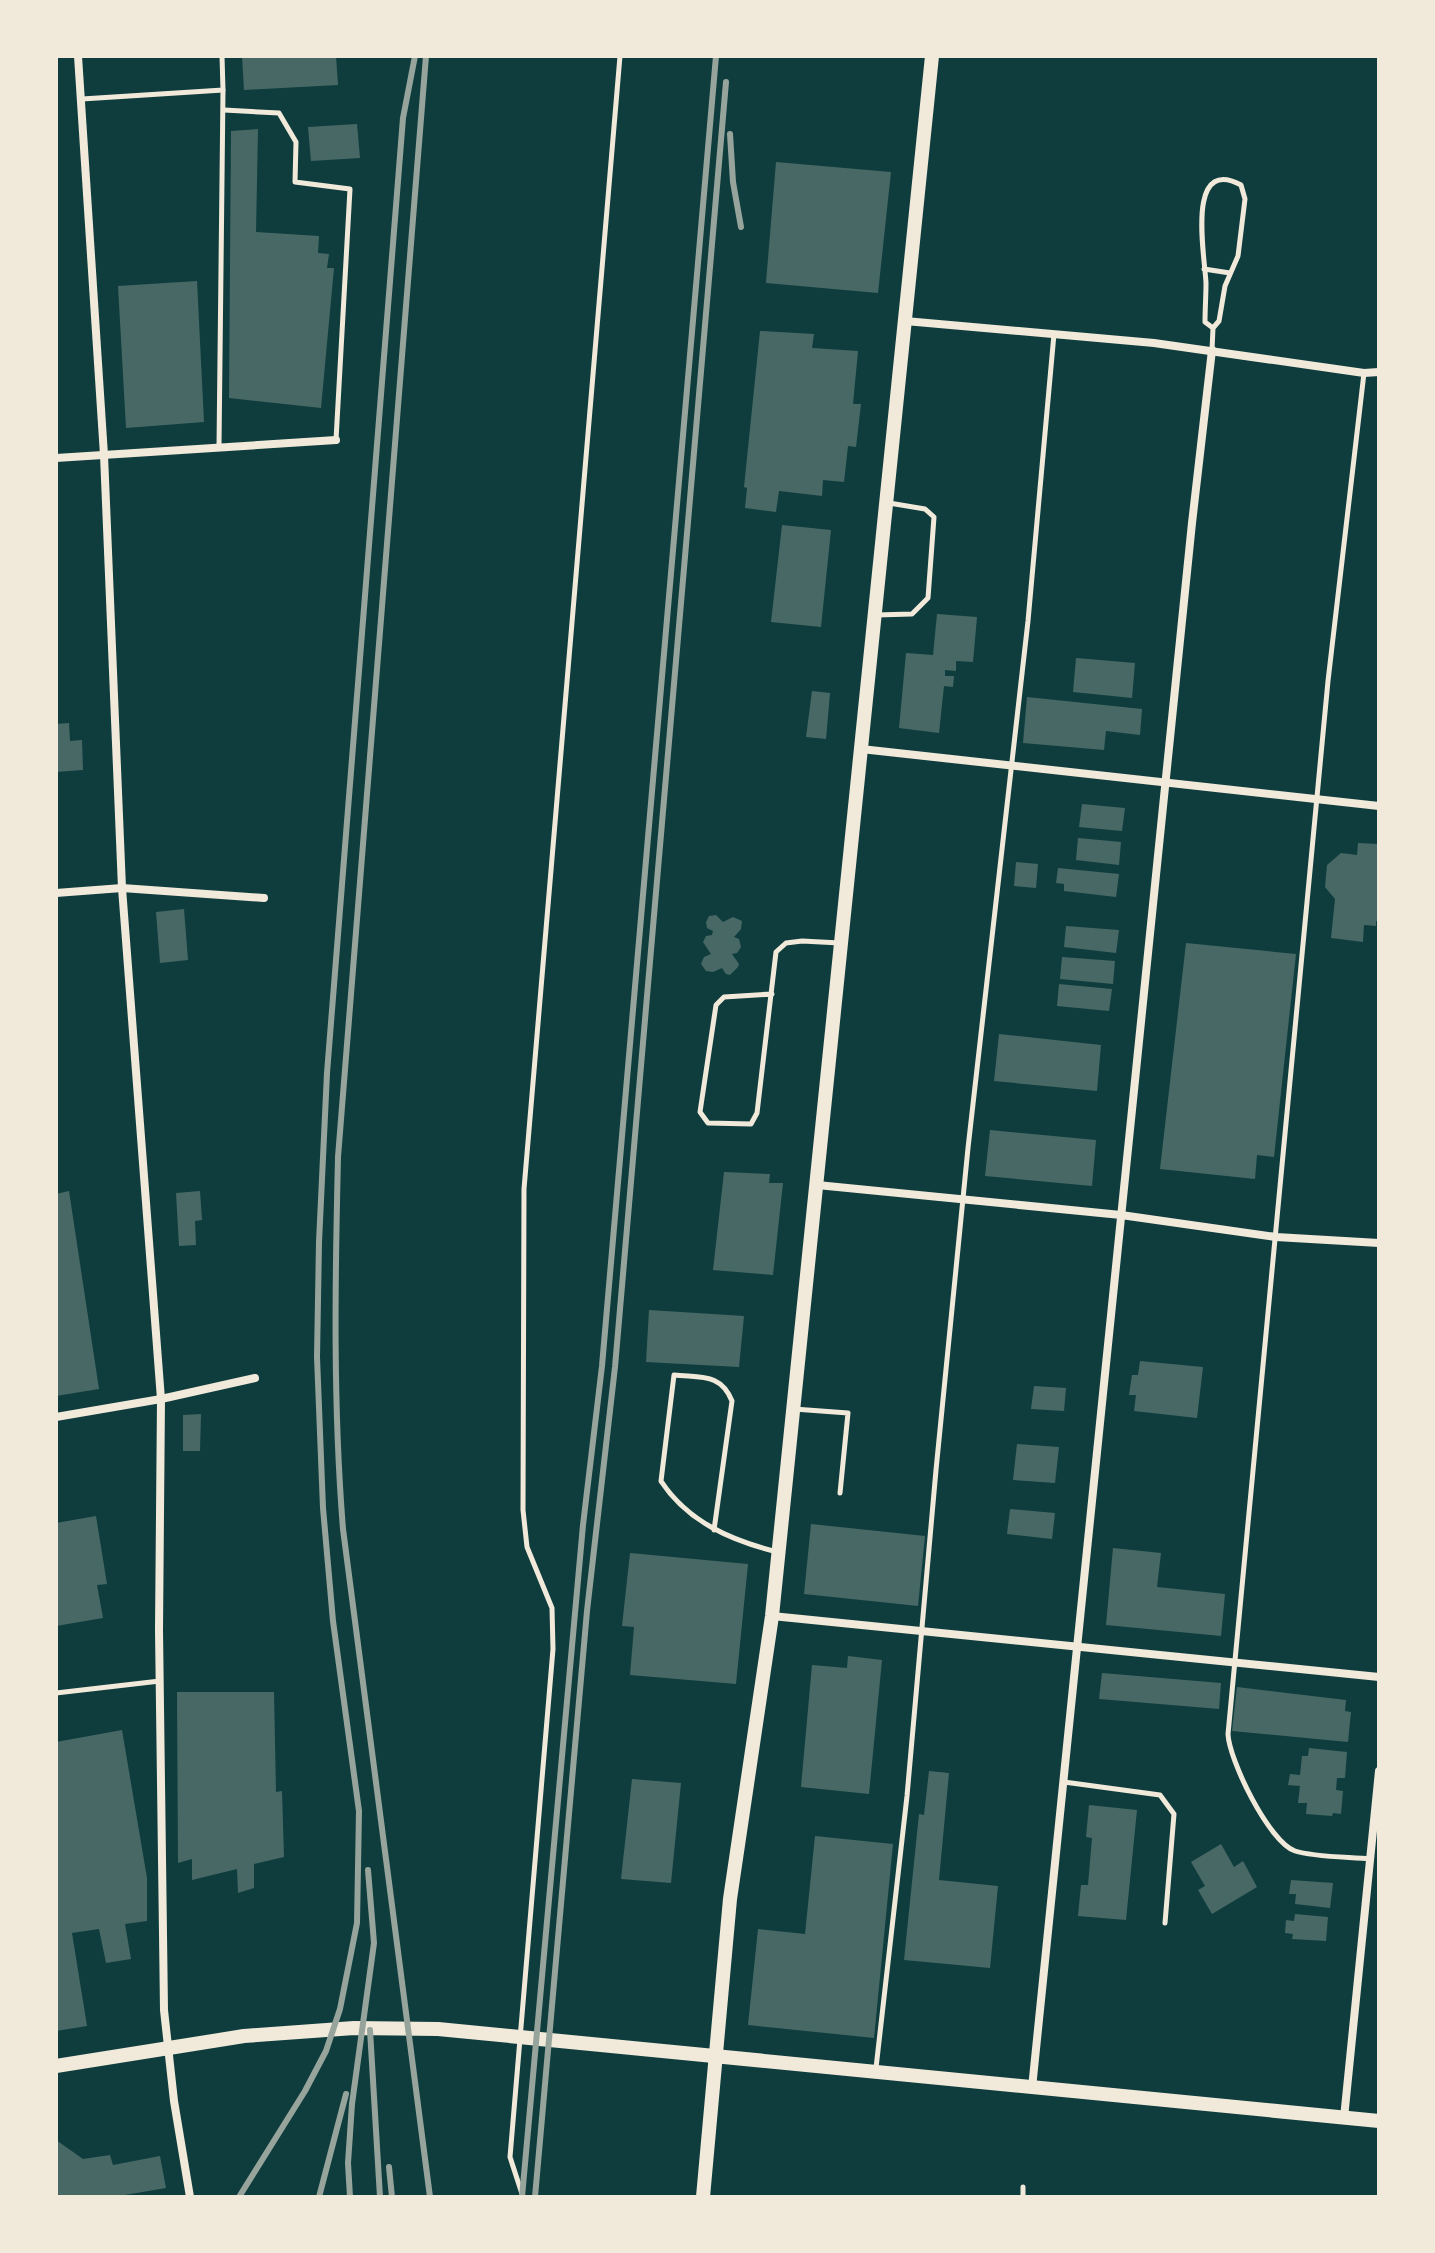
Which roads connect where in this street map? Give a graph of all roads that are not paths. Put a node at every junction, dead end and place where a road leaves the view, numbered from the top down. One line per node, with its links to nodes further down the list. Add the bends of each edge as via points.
1 (78, 56): 6 (street)
2 (222, 56): 5 (lane)
3 (620, 56): 64 (lane, via 524,1189 523,1510 527,1547 552,1608 553,1649 510,2157)
4 (932, 56): 10 (street)
5 (223, 90): 6 (lane); 7 (lane)
6 (81, 99): 18 (street)
7 (224, 110): 16 (lane, via 279,113 296,142 295,182 350,189); 17 (lane)
8 (1204, 269): 9 (lane); 9 (lane, via 1205,193 1218,179 1234,181 1245,199 1238,256); 11 (lane, via 1205,322)
9 (1230, 273): 11 (lane)
10 (905, 321): 12 (street); 20 (street)
11 (1213, 328): 13 (lane)
12 (1054, 334): 13 (street); 23 (lane)
13 (1212, 350): 15 (street); 24 (street)
14 (1379, 372): 15 (street)
15 (1364, 373): 25 (lane)
16 (336, 440): 17 (street)
17 (219, 447): 18 (street)
18 (104, 455): 19 (street); 27 (street)
19 (56, 458)
20 (887, 502): 21 (street); 21 (lane, via 925,509 934,517 928,598 912,614)
21 (875, 615): 22 (street)
22 (861, 749): 23 (street); 30 (street)
23 (1011, 764): 24 (street); 33 (lane)
24 (1165, 783): 25 (street); 34 (street)
25 (1318, 801): 26 (street); 35 (lane)
26 (1379, 806)
27 (122, 888): 28 (street); 29 (street); 38 (street)
28 (56, 893)
29 (264, 898)
30 (842, 943): 31 (lane, via 786,943 776,952); 32 (street)
31 (772, 994): 31 (lane, via 724,997 716,1005 700,1112 708,1123 751,1124 757,1113)
32 (817, 1185): 33 (street); 39 (street)
33 (963, 1199): 34 (street); 45 (lane)
34 (1121, 1215): 35 (street); 46 (street)
35 (1276, 1237): 36 (street); 47 (lane)
36 (1379, 1243)
37 (255, 1378): 38 (street)
38 (161, 1399): 40 (street); 49 (street)
39 (793, 1409): 41 (lane, via 848,1413); 43 (street)
40 (56, 1417)
41 (840, 1493)
42 (714, 1530): 42 (lane, via 673,1499 661,1481 674,1375 718,1380 732,1401); 43 (lane)
43 (779, 1552): 44 (street)
44 (772, 1616): 45 (street); 56 (street, via 730,1899)
45 (924, 1630): 46 (street); 58 (lane)
46 (1079, 1645): 47 (street); 52 (street)
47 (1234, 1661): 48 (street); 53 (lane, via 1228,1745 1272,1832 1295,1851)
48 (1379, 1677)
49 (160, 1681): 50 (lane); 55 (street)
50 (56, 1693)
51 (1379, 1771): 53 (street)
52 (1064, 1782): 54 (lane, via 1160,1795 1174,1814); 59 (street)
53 (1370, 1859): 60 (street)
54 (1165, 1923)
55 (166, 2046): 56 (street, via 354,2028 438,2029); 57 (street); 63 (street)
56 (716, 2055): 58 (street); 65 (street)
57 (56, 2066)
58 (876, 2071): 59 (street)
59 (1032, 2088): 60 (street)
60 (1344, 2118): 61 (street)
61 (1379, 2121)
62 (1023, 2187): 66 (lane)
63 (190, 2197)
64 (523, 2197)
65 (703, 2197)
66 (1023, 2197)

